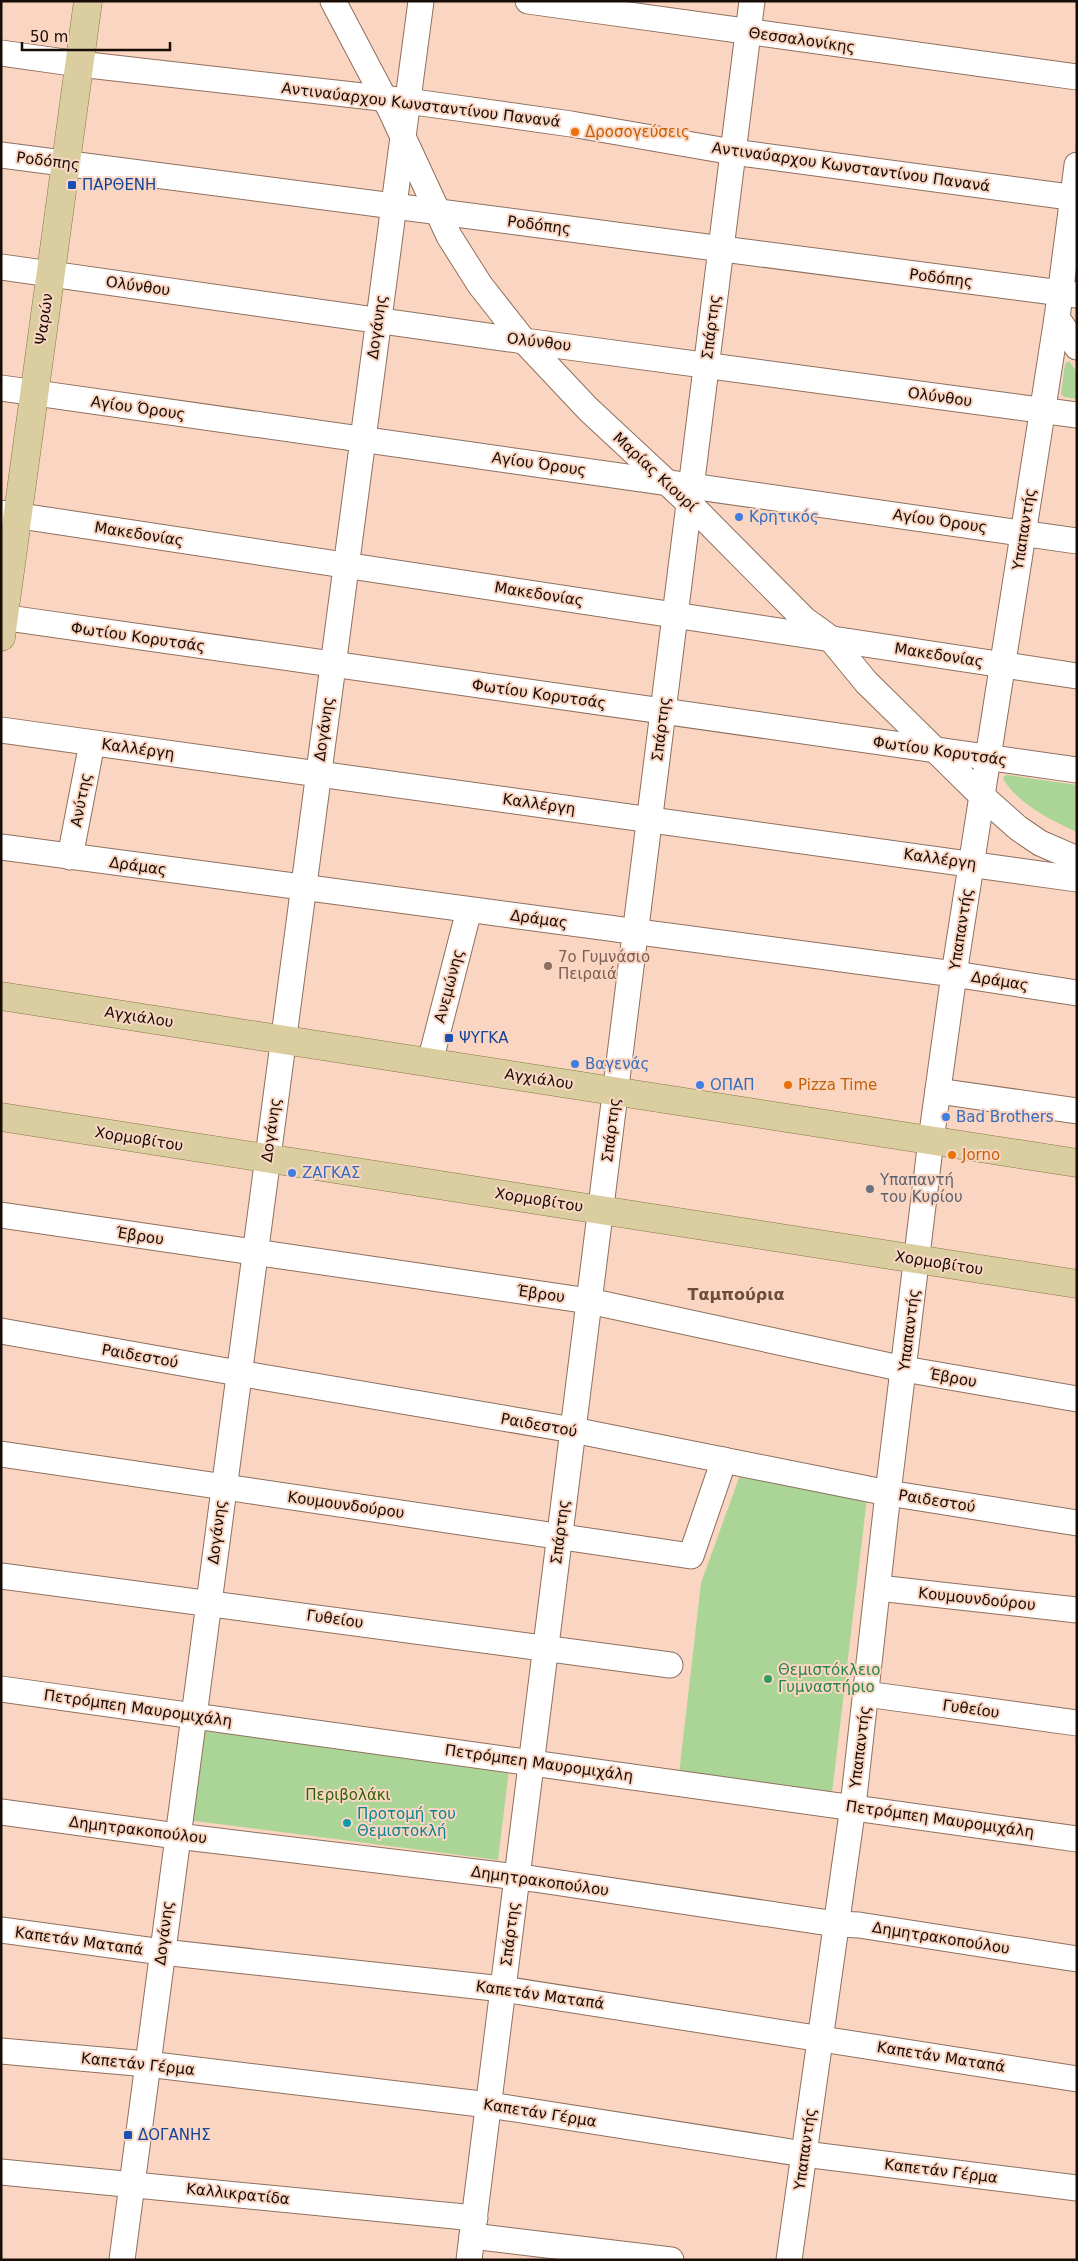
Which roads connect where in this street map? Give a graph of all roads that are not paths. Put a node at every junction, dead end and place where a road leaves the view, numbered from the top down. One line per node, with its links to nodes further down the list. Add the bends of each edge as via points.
1 (88, 1): 8 (main road, Ψαρών)
2 (333, 1): 10 (street)
3 (421, 1): 10 (street, Δογάνης)
4 (528, 1): 6 (street, Θεσσαλονίκης)
5 (752, 1): 6 (street, Σπάρτης)
6 (748, 32): 9 (street, Θεσσαλονίκης); 12 (street, Σπάρτης)
7 (1, 53): 8 (street, Αντιναύαρχου Κωνσταντίνου Πανανά)
8 (79, 64): 10 (street, Αντιναύαρχου Κωνσταντίνου Πανανά); 14 (main road, Ψαρών)
9 (1077, 78)
10 (396, 100): 11 (street, Δογάνης); 12 (street, Αντιναύαρχου Κωνσταντίνου Πανανά, via 571,124)
11 (403, 135): 17 (street, Δογάνης); 18 (street, Μαρίας Κιουρί)
12 (733, 152): 16 (street, Αντιναύαρχου Κωνσταντίνου Πανανά); 19 (street, Σπάρτης)
13 (1, 155): 14 (street, Ροδόπης)
14 (66, 164): 17 (street, Ροδόπης); 21 (main road, Ψαρών)
15 (1077, 165): 16 (street, Υπαπαντής)
16 (1075, 198): 22 (street, Υπαπαντής)
17 (393, 206): 18 (street, Ροδόπης); 24 (street, Δογάνης)
18 (438, 212): 19 (street, Ροδόπης); 25 (street, Μαρίας Κιουρί, via 480,285)
19 (721, 249): 22 (street, Ροδόπης); 27 (street, Σπάρτης)
20 (1, 267): 21 (street, Ολύνθου)
21 (51, 274): 24 (street, Ολύνθου); 29 (main road, Ψαρών)
22 (1068, 294): 23 (street, Υπαπαντής)
23 (1057, 318): 26 (street); 30 (street, Υπαπαντής)
24 (378, 319): 25 (street, Ολύνθου); 32 (street, Δογάνης)
25 (524, 341): 27 (street, Ολύνθου); 33 (street, Μαρίας Κιουρί, via 588,409)
26 (1077, 347)
27 (706, 364): 30 (street, Ολύνθου); 34 (street, Σπάρτης)
28 (1, 388): 29 (street, Αγίου Όρους)
29 (34, 393): 32 (street, Αγίου Όρους); 35 (main road, Ψαρών)
30 (1042, 411): 31 (street, Ολύνθου); 36 (street, Υπαπαντής)
31 (1077, 415)
32 (362, 439): 33 (street, Αγίου Όρους); 38 (street, Δογάνης)
33 (665, 482): 34 (street, Μαρίας Κιουρί)
34 (690, 494): 36 (street, Αγίου Όρους); 39 (street, Σπάρτης); 41 (street, Μαρίας Κιουρί, via 805,620)
35 (10, 514): 38 (street, Μακεδονίας); 40 (main road, Ψαρών)
36 (1023, 533): 37 (street, Αγίου Όρους); 43 (street, Υπαπαντής)
37 (1077, 541)
38 (346, 565): 39 (street, Μακεδονίας); 42 (street, Δογάνης)
39 (676, 615): 41 (street, Μακεδονίας); 45 (street, Σπάρτης)
40 (2, 624): 42 (street, Φωτίου Κορυτσάς)
41 (830, 638): 43 (street, Μακεδονίας); 48 (street, Μαρίας Κιουρί, via 866,682)
42 (333, 664): 45 (street, Φωτίου Κορυτσάς); 51 (street, Δογάνης)
43 (1003, 664): 44 (street, Μακεδονίας); 49 (street, Υπαπαντής)
44 (1077, 676)
45 (663, 712): 48 (street, Φωτίου Κορυτσάς); 53 (street, Σπάρτης)
46 (1, 730): 47 (street, Καλλέργη)
47 (92, 742): 51 (street, Καλλέργη); 55 (street, Ανύτης)
48 (935, 750): 49 (street, Φωτίου Κορυτσάς); 52 (street, Μαρίας Κιουρί)
49 (989, 758): 50 (street, Φωτίου Κορυτσάς); 52 (street, Υπαπαντής)
50 (1077, 770)
51 (318, 773): 53 (street, Καλλέργη); 59 (street, Δογάνης)
52 (982, 796): 56 (street, Μαρίας Κιουρί, via 1040,843); 57 (street, Υπαπαντής)
53 (650, 819): 57 (street, Καλλέργη); 61 (street, Σπάρτης)
54 (1, 847): 55 (street, Δράμας)
55 (70, 857): 59 (street, Δράμας)
56 (1077, 859)
57 (972, 863): 58 (street, Καλλέργη); 62 (street, Υπαπαντής)
58 (1077, 879)
59 (303, 888): 60 (street, Δράμας); 65 (street, Δογάνης)
60 (469, 910): 61 (street, Δράμας); 66 (street, Ανεμώνης)
61 (636, 932): 62 (street, Δράμας); 67 (street, Σπάρτης)
62 (954, 974): 63 (street, Δράμας); 68 (street, Υπαπαντής)
63 (1077, 993)
64 (1, 996): 65 (main road, Αγχιάλου)
65 (283, 1040): 66 (main road, Αγχιάλου); 72 (street, Δογάνης)
66 (430, 1062): 67 (main road, Αγχιάλου)
67 (616, 1091): 71 (main road, Αγχιάλου); 74 (street, Σπάρτης)
68 (938, 1091): 69 (street); 71 (street, Υπαπαντής)
69 (1077, 1111)
70 (1, 1117): 72 (main road, Χορμοβίτου)
71 (931, 1140): 73 (main road, Αγχιάλου); 77 (street, Υπαπαντής)
72 (267, 1158): 74 (main road, Χορμοβίτου); 76 (street, Δογάνης)
73 (1077, 1163)
74 (601, 1210): 77 (main road, Χορμοβίτου); 79 (street, Σπάρτης)
75 (1, 1215): 76 (street, Έβρου)
76 (254, 1254): 79 (street, Έβρου); 82 (street, Δογάνης)
77 (918, 1259): 78 (main road, Χορμοβίτου); 81 (street, Υπαπαντής)
78 (1077, 1284)
79 (590, 1301): 81 (street, Έβρου); 84 (street, Σπάρτης)
80 (1, 1330): 82 (street, Ραιδεστού)
81 (904, 1369): 83 (street, Έβρου); 88 (street, Υπαπαντής)
82 (238, 1373): 84 (street, Ραιδεστού); 87 (street, Δογάνης)
83 (1077, 1399)
84 (573, 1430): 86 (street, Ραιδεστού); 90 (street, Σπάρτης)
85 (1, 1454): 87 (street, Κουμουνδούρου)
86 (724, 1460): 88 (street, Ραιδεστού); 90 (street, Κουμουνδούρου, via 691,1556)
87 (223, 1487): 90 (street, Κουμουνδούρου); 93 (street, Δογάνης)
88 (888, 1493): 89 (street, Ραιδεστού); 92 (street, Υπαπαντής)
89 (1077, 1523)
90 (560, 1537): 95 (street, Σπάρτης)
91 (1, 1576): 93 (street, Γυθείου)
92 (878, 1588): 94 (street, Κουμουνδούρου); 98 (street, Υπαπαντής)
93 (208, 1602): 95 (street, Γυθείου); 99 (street, Δογάνης)
94 (1077, 1610)
95 (546, 1648): 96 (street, Γυθείου); 101 (street, Σπάρτης)
96 (670, 1664)
97 (1, 1689): 99 (street, Πετρόμπεη Μαυρομιχάλη)
98 (866, 1694): 100 (street, Γυθείου); 102 (street, Υπαπαντής)
99 (193, 1716): 101 (street, Πετρόμπεη Μαυρομιχάλη); 104 (street, Δογάνης)
100 (1077, 1723)
101 (532, 1762): 102 (street, Πετρόμπεη Μαυρομιχάλη); 106 (street, Σπάρτης)
102 (853, 1806): 105 (street, Πετρόμπεη Μαυρομιχάλη); 107 (street, Υπαπαντής)
103 (1, 1812): 104 (street, Δημητρακοπούλου)
104 (177, 1836): 106 (street, Δημητρακοπούλου); 109 (street, Δογάνης)
105 (1077, 1839)
106 (517, 1877): 107 (street, Δημητρακοπούλου); 111 (street, Σπάρτης)
107 (836, 1924): 110 (street, Δημητρακοπούλου); 112 (street, Υπαπαντής)
108 (1, 1930): 109 (street, Καπετάν Ματαπά)
109 (162, 1952): 111 (street, Καπετάν Ματαπά); 114 (street, Δογάνης)
110 (1077, 1959)
111 (503, 1989): 112 (street, Καπετάν Ματαπά); 116 (street, Σπάρτης)
112 (821, 2038): 115 (street, Καπετάν Ματαπά); 117 (street, Υπαπαντής)
113 (1, 2051): 114 (street, Καπετάν Γέρμα)
114 (147, 2064): 116 (street, Καπετάν Γέρμα); 119 (street, Δογάνης)
115 (1077, 2079)
116 (489, 2105): 117 (street, Καπετάν Γέρμα); 121 (street, Σπάρτης)
117 (804, 2154): 120 (street, Καπετάν Γέρμα); 125 (street, Υπαπαντής)
118 (1, 2172): 119 (street, Καλλικρατίδα)
119 (132, 2184): 121 (street, Καλλικρατίδα); 122 (street, Δογάνης)
120 (1077, 2188)
121 (474, 2227): 123 (street, Σπάρτης); 124 (street, Καλλικρατίδα)
122 (122, 2260)
123 (469, 2260)
124 (671, 2260)
125 (789, 2260)

